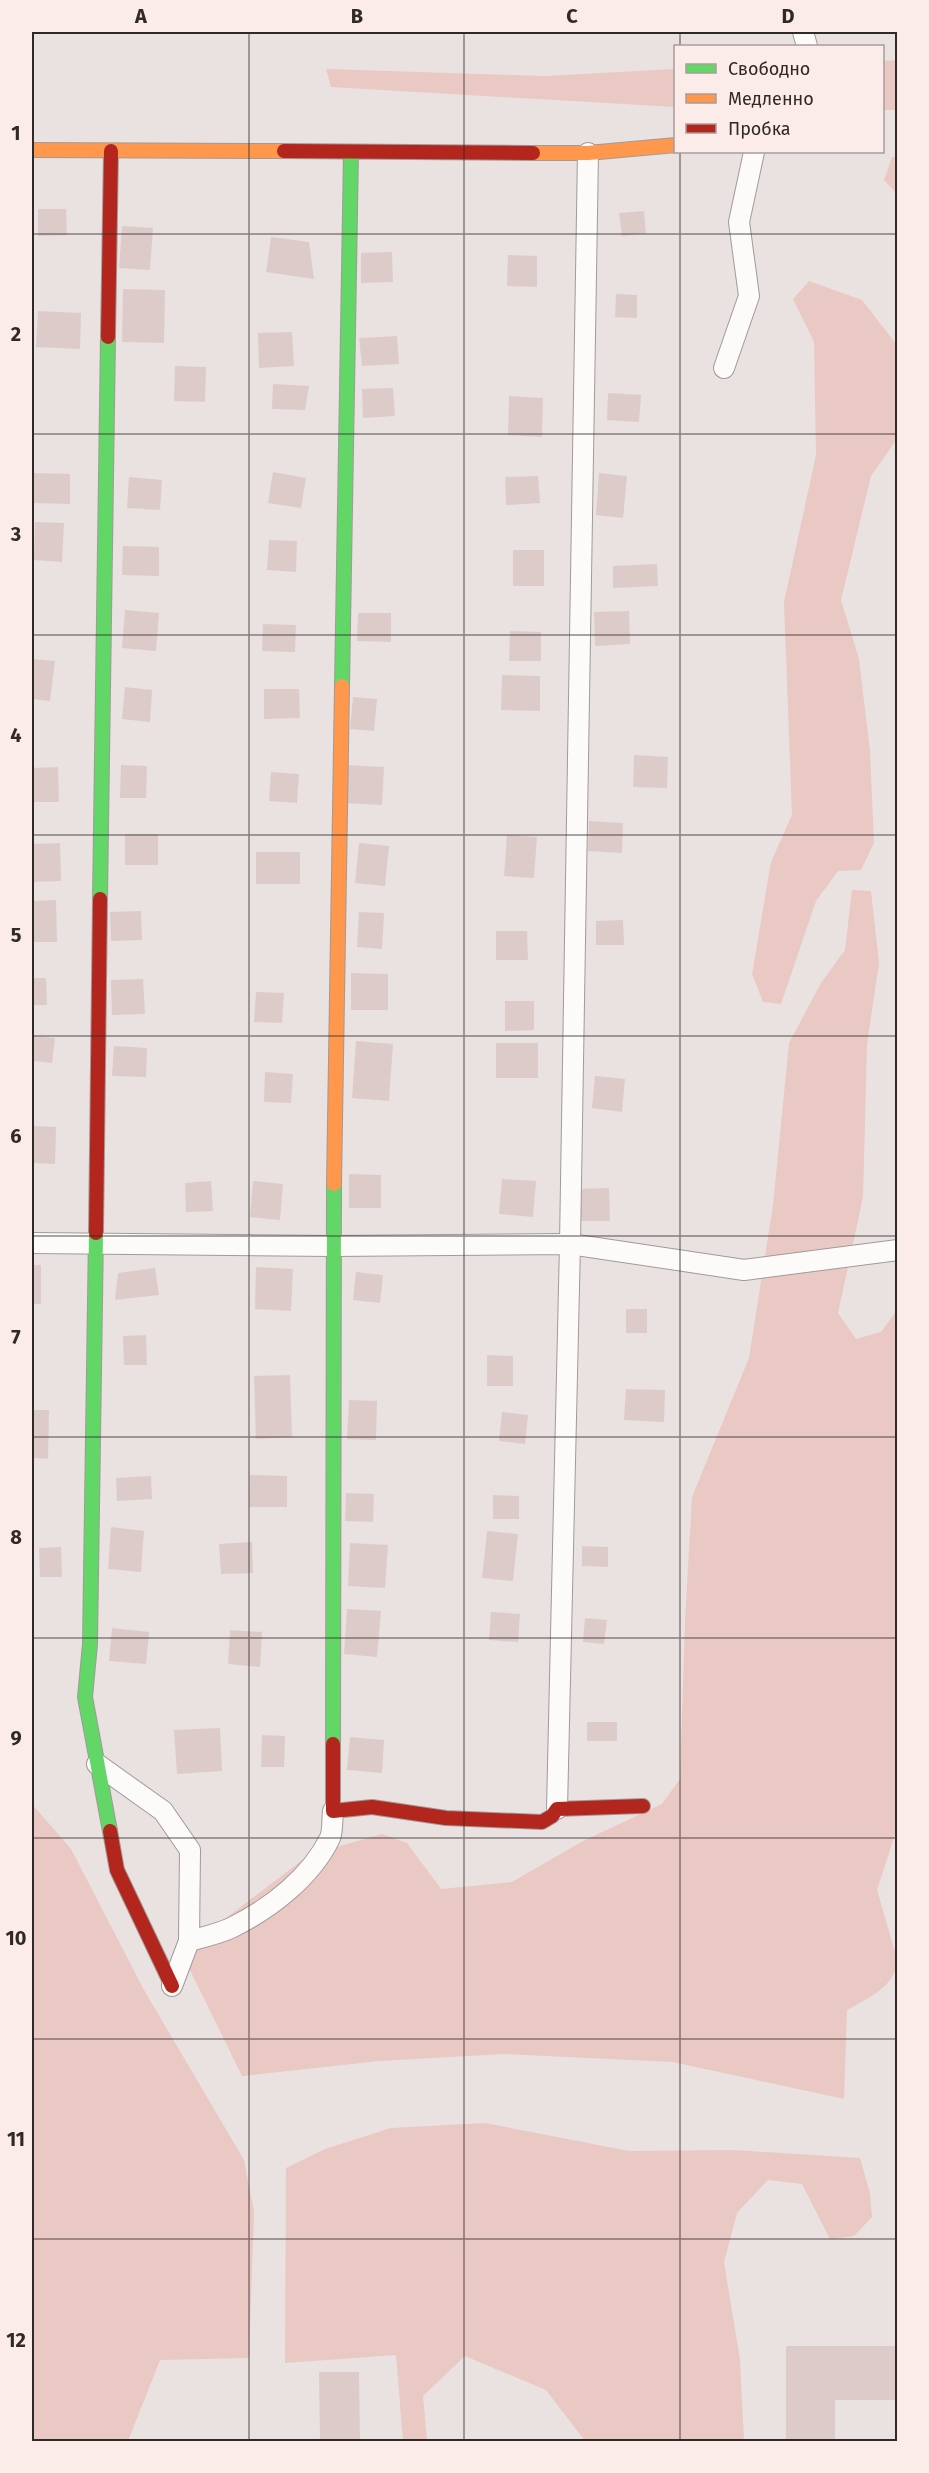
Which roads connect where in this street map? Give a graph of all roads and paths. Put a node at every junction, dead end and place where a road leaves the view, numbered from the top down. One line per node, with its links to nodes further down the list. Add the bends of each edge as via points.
1 (674, 145): 5 (street)
2 (32, 150): 3 (street)
3 (111, 151): 4 (street); 8 (street)
4 (351, 153): 5 (street); 11 (street)
5 (588, 153): 10 (street)
6 (754, 153): 7 (street, via 739,222 749,296)
7 (723, 368)
8 (97, 1243): 9 (street); 11 (street); 13 (street, via 90,1644 85,1697)
9 (32, 1244)
10 (570, 1244): 11 (street); 12 (street, via 744,1270); 15 (street)
11 (333, 1246): 16 (street)
12 (897, 1250)
13 (97, 1764): 17 (street, via 163,1811 190,1850); 18 (street, via 117,1870)
14 (643, 1806): 15 (street)
15 (557, 1809): 16 (street, via 542,1822 446,1818 372,1807)
16 (333, 1810): 17 (street, via 331,1836 308,1870 285,1893 231,1928)
17 (189, 1941): 18 (street)
18 (172, 1986)

